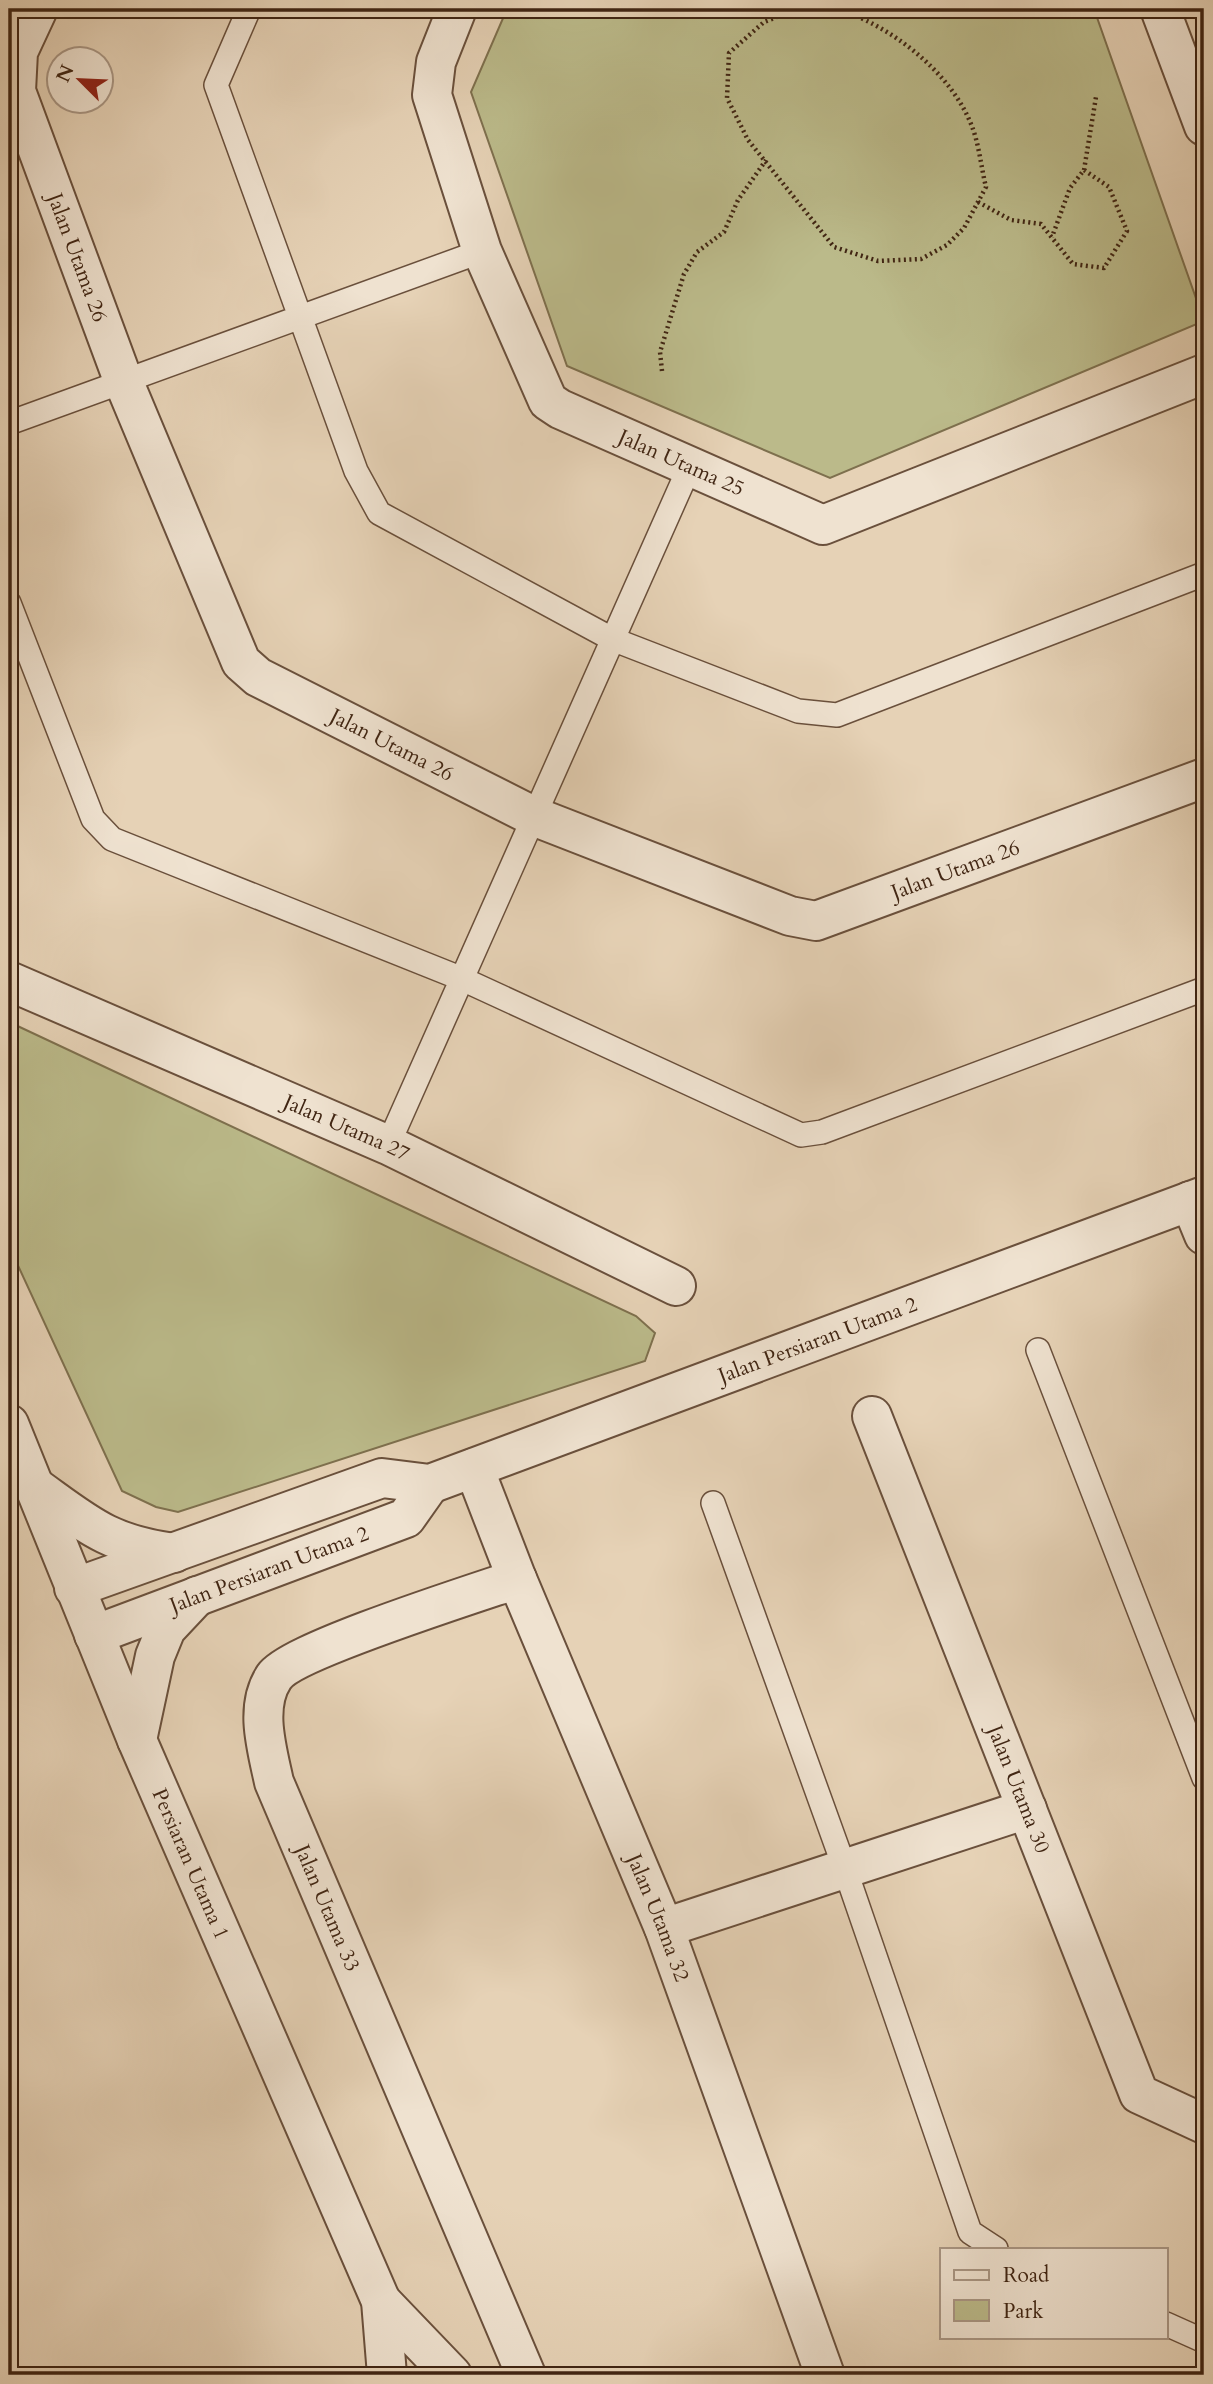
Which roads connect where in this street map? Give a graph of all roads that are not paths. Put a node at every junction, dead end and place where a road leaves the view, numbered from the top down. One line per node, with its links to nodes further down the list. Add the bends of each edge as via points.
1 (38, 9): 9 (street, Jalan Utama 26, via 18,52 16,91)
2 (249, 9): 7 (lane, via 216,85)
3 (457, 9): 6 (street, Jalan Utama 25, via 436,62 432,95)
4 (1160, 9): 5 (street)
5 (1204, 126)
6 (482, 251): 7 (lane); 11 (street, Jalan Utama 25, via 548,401)
7 (298, 316): 9 (lane); 14 (lane, via 356,471 379,513)
8 (1204, 374): 11 (street, Jalan Utama 25, via 823,525)
9 (123, 380): 10 (lane); 16 (street, Jalan Utama 26, via 241,662 258,677)
10 (9, 423)
11 (689, 468): 14 (lane)
12 (1204, 574): 14 (lane, via 837,715 798,710)
13 (9, 603): 17 (lane, via 93,819 112,839)
14 (612, 639): 16 (lane)
15 (1204, 778): 16 (street, Jalan Utama 26, via 816,921 790,916)
16 (533, 816): 17 (lane)
17 (460, 978): 19 (lane, via 801,1135 822,1132); 20 (lane)
18 (9, 981): 20 (street, Jalan Utama 27)
19 (1204, 989)
20 (388, 1145): 22 (street, Jalan Utama 27)
21 (1199, 1211): 26 (street, Jalan Persiaran Utama 2)
22 (676, 1286)
23 (1038, 1350): 36 (lane)
24 (872, 1416): 37 (street, Jalan Utama 30)
25 (9, 1424): 28 (street, Persiaran Utama 1)
26 (474, 1468): 27 (street, Jalan Persiaran Utama 2); 31 (street, Jalan Utama 32)
27 (430, 1484): 30 (street, Jalan Persiaran Utama 2, via 382,1478); 33 (street, Jalan Persiaran Utama 2, via 406,1518)
28 (34, 1486): 30 (street, via 101,1534 137,1548); 32 (street, Persiaran Utama 1)
29 (713, 1503): 38 (lane)
30 (174, 1553): 32 (street, Jalan Persiaran Utama 2)
31 (517, 1579): 39 (street, Jalan Utama 32); 47 (street, Jalan Utama 33, via 314,1651 275,1676 263,1711 274,1782)
32 (74, 1588): 34 (street, Persiaran Utama 1)
33 (197, 1596): 34 (street, Jalan Persiaran Utama 2); 35 (street, via 166,1629)
34 (94, 1635): 35 (street, Persiaran Utama 1)
35 (137, 1740): 42 (street, Persiaran Utama 1)
36 (1204, 1778)
37 (1027, 1809): 38 (street); 40 (street, Jalan Utama 30, via 1139,2094)
38 (845, 1869): 39 (street); 41 (lane, via 970,2232)
39 (664, 1928): 48 (street, Jalan Utama 32)
40 (1204, 2124)
41 (994, 2248)
42 (381, 2301): 45 (street, Persiaran Utama 1); 46 (street, Persiaran Utama 1)
43 (1168, 2325): 44 (lane)
44 (1204, 2341)
45 (387, 2375)
46 (452, 2375)
47 (526, 2375)
48 (825, 2375)

